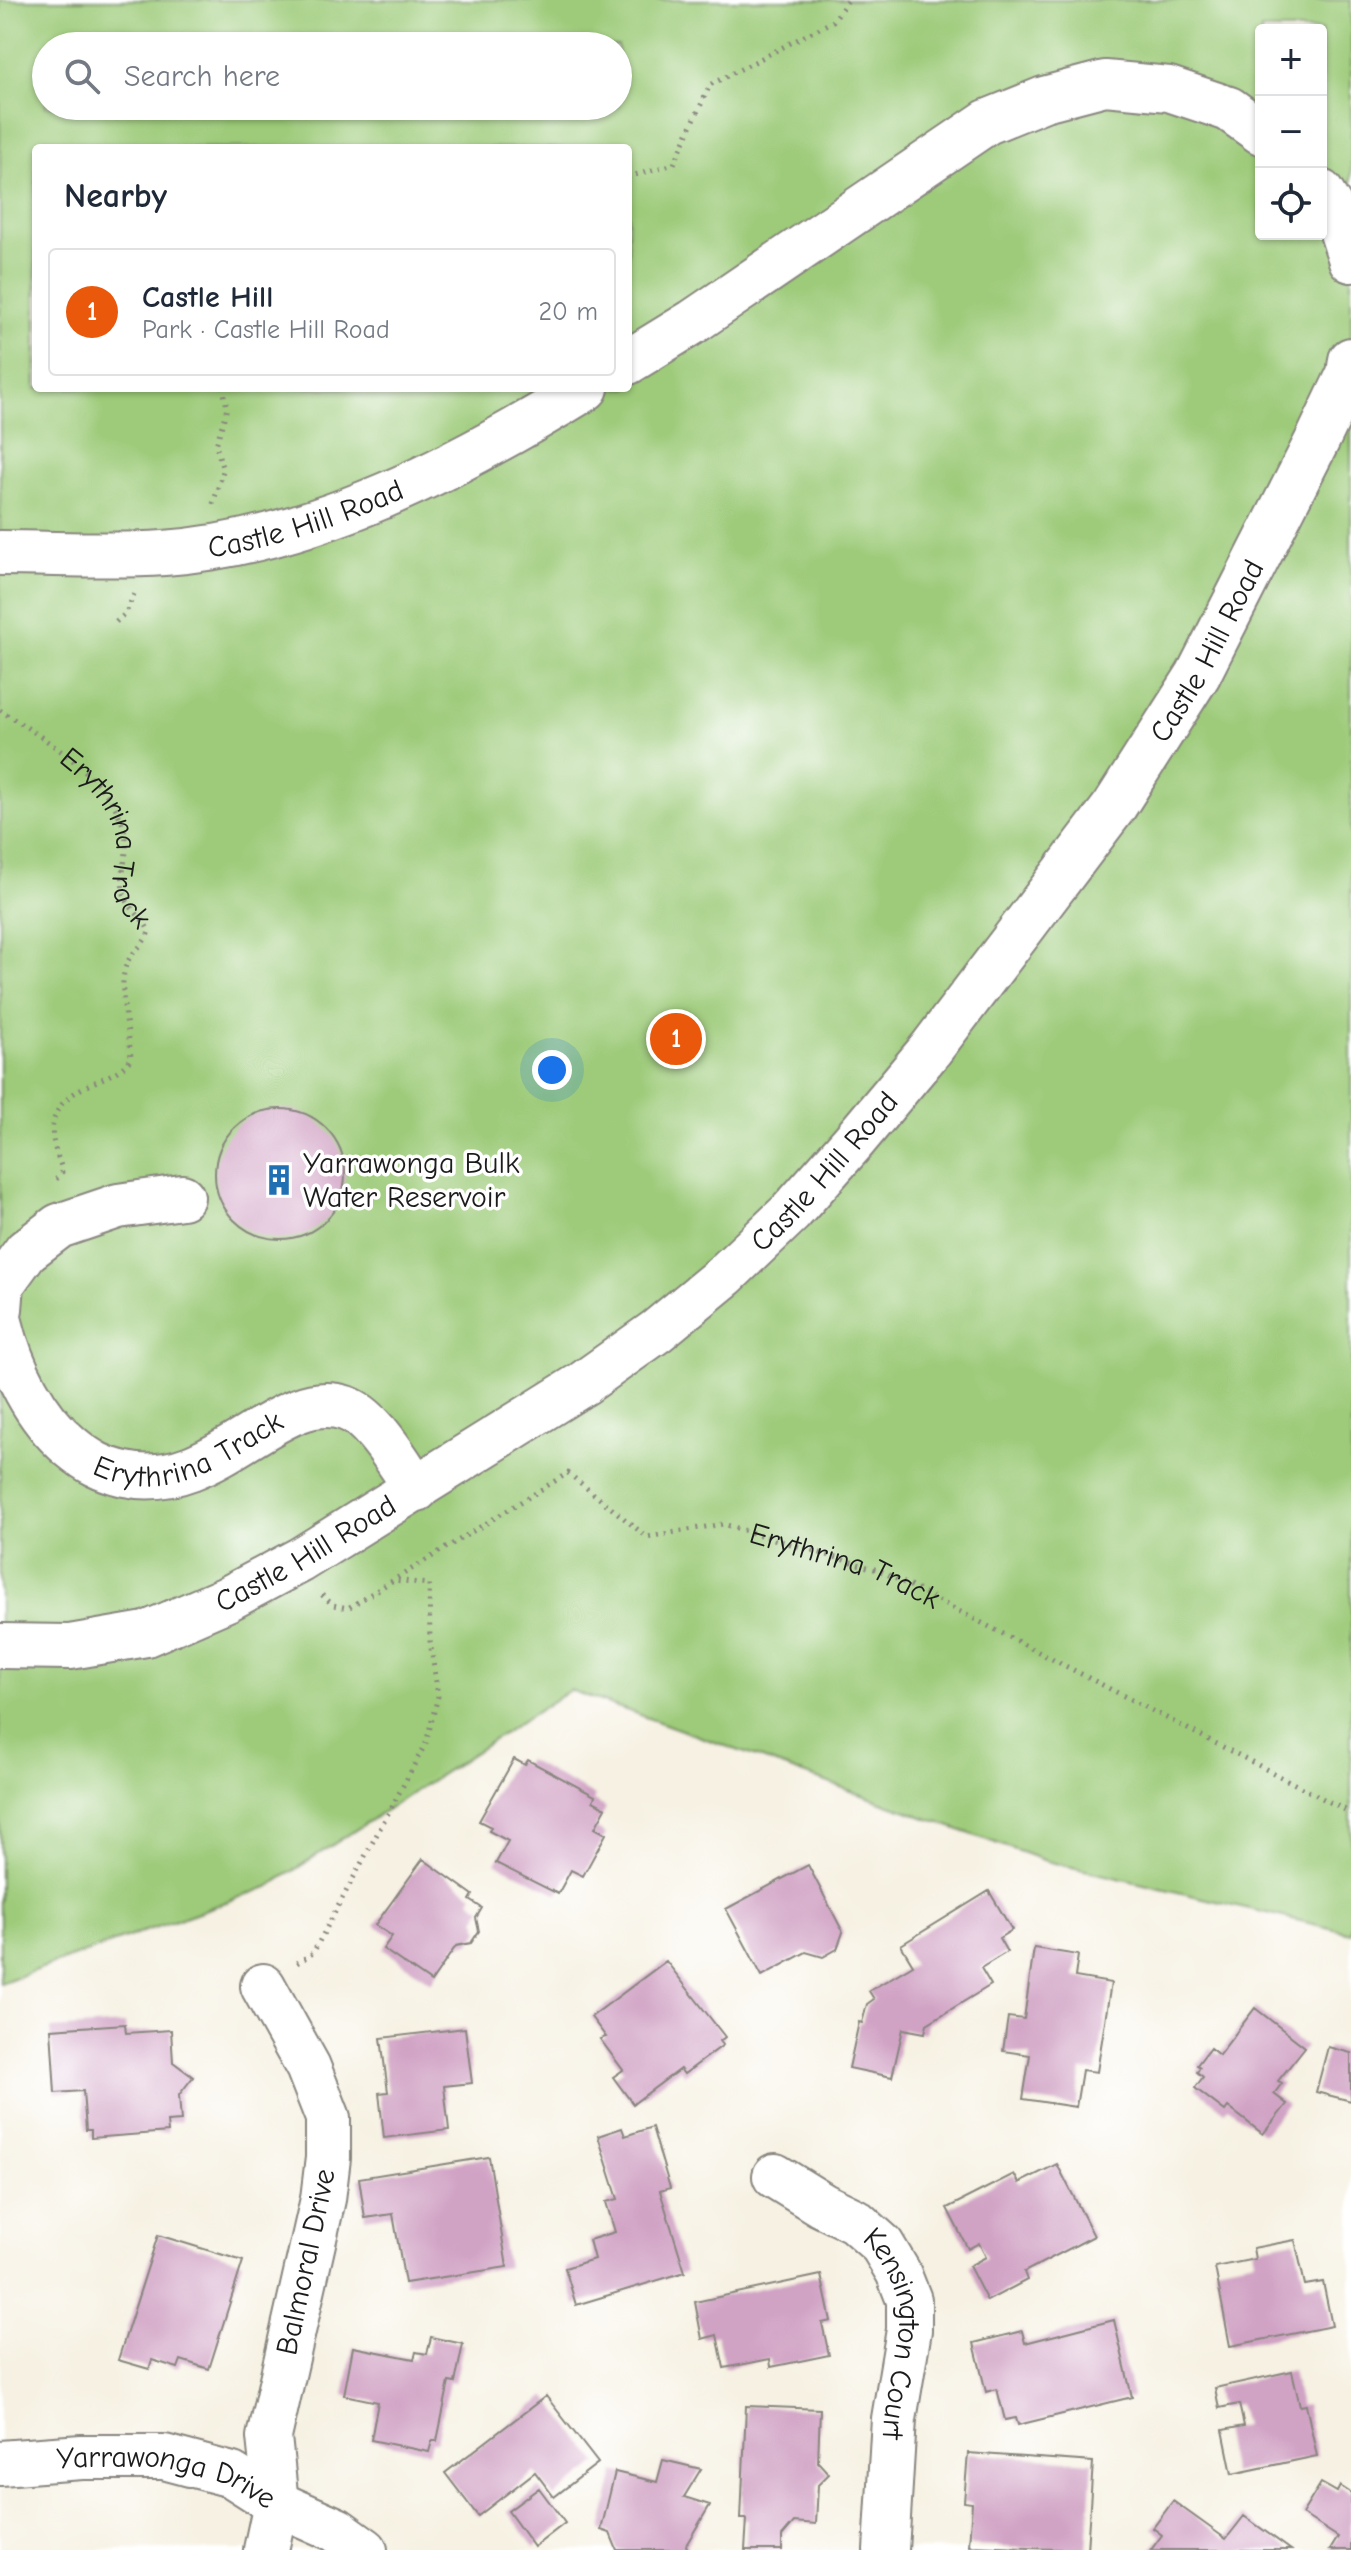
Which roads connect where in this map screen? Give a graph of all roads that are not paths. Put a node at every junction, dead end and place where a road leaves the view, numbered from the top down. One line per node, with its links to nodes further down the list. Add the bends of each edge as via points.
1 (1255, 128): 4 (main road, via 1229,109 1169,89 1105,83 1044,99 987,122)
2 (1327, 202): 3 (main road)
3 (1351, 260)
4 (632, 360)
5 (1351, 360): 11 (main road, Castle Hill Road, via 1318,439 1198,675 1114,807 930,1050 791,1212 725,1275 584,1383)
6 (579, 392): 7 (main road, Castle Hill Road, via 470,455 359,507 257,538 165,553)
7 (0, 553)
8 (182, 1197): 9 (main road, via 118,1206 59,1226 26,1251 2,1284)
9 (0, 1309)
10 (0, 1322): 11 (main road, Erythrina Track, via 8,1354 34,1404 61,1439 92,1464 143,1478 175,1475 288,1414 318,1405 346,1408 367,1422)
11 (417, 1489): 12 (main road, Castle Hill Road, via 300,1560 146,1634 70,1647)
12 (0, 1646)
13 (263, 1986): 16 (main road, Balmoral Drive, via 308,2067 328,2118 323,2199 269,2437)
14 (775, 2176): 19 (main road, Kensington Court, via 855,2221 882,2245 909,2300 894,2419)
15 (0, 2463): 16 (main road, Yarrawonga Drive, via 164,2457 232,2475)
16 (276, 2503): 17 (main road, Balmoral Drive); 18 (main road, Yarrawonga Drive, via 337,2530)
17 (266, 2550)
18 (365, 2550)
19 (886, 2550)

